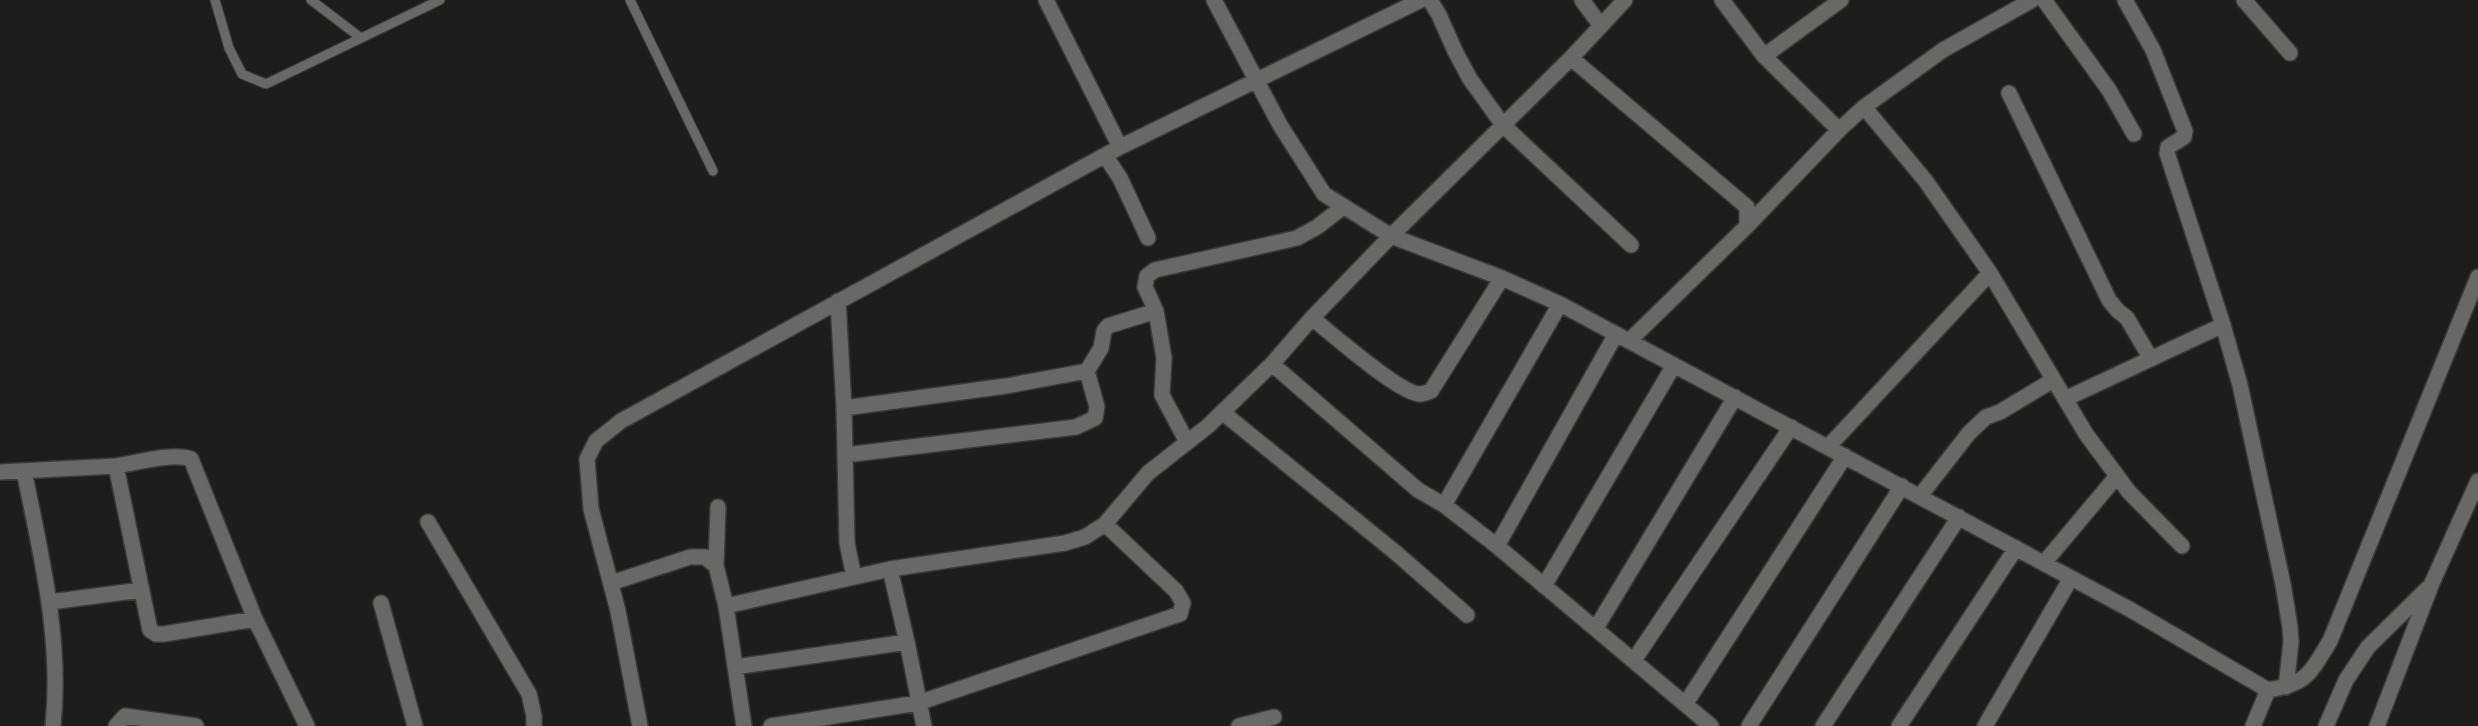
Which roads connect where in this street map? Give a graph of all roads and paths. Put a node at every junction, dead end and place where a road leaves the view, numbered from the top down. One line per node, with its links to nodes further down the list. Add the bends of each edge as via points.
1 (215, 0): 18 (lane, via 229,48 242,74 266,84)
2 (311, 0): 18 (lane)
3 (440, 0): 18 (lane)
4 (630, 0): 30 (lane)
5 (1046, 0): 28 (street)
6 (1214, 0): 22 (street)
7 (1421, 0): 22 (street)
8 (1430, 0): 25 (street, via 1470,80)
9 (1582, 0): 17 (street)
10 (1625, 0): 17 (street)
11 (1722, 0): 20 (street)
12 (1842, 0): 20 (street)
13 (2032, 0): 24 (street, via 1943,50)
14 (2044, 0): 27 (street, via 2109,90)
15 (2125, 0): 43 (street, via 2153,50 2185,131 2184,137 2168,147 2167,153)
16 (2244, 0): 19 (street)
17 (1601, 26): 21 (street)
18 (362, 38)
19 (2290, 53)
20 (1764, 56): 26 (street)
21 (1571, 58): 25 (street); 32 (street, via 1747,206)
22 (1255, 80): 28 (street); 31 (street, via 1309,174 1324,194)
23 (2009, 93): 45 (street, via 2109,300 2127,318)
24 (1864, 107): 26 (street); 36 (street, via 1925,180)
25 (1503, 125): 33 (street); 35 (street)
26 (1839, 130): 32 (street)
27 (2134, 134)
28 (1120, 147): 29 (street)
29 (1106, 157): 34 (street, via 1120,178); 39 (street)
30 (713, 172)
31 (1343, 207): 33 (street); 41 (street, via 1297,238 1155,270 1147,276 1146,287)
32 (1747, 226): 44 (street)
33 (1391, 236): 38 (street); 42 (street)
34 (1148, 238)
35 (1630, 245)
36 (1990, 273): 49 (street); 56 (street)
37 (2478, 276): 92 (street, via 2330,641 2308,677)
38 (1502, 278): 40 (street); 42 (street, via 1432,391 1420,394 1406,390 1390,379)
39 (838, 301): 52 (street); 79 (street, via 621,421 596,441 587,459 591,509)
40 (1560, 304): 44 (street); 66 (street)
41 (1156, 310): 48 (street, via 1108,326 1101,348); 55 (street, via 1164,358 1162,395)
42 (1312, 318): 46 (street)
43 (2223, 325): 45 (street); 92 (street, via 2240,385 2283,584 2291,642)
44 (1623, 337): 47 (street); 71 (street)
45 (2151, 359): 51 (street)
46 (1272, 364): 53 (street); 66 (street, via 1418,490)
47 (1674, 365): 50 (street); 81 (street)
48 (1086, 371): 52 (street, via 1006,386); 57 (street, via 1097,407 1095,418 1076,427)
49 (2053, 380): 51 (street); 65 (street, via 1986,417 1969,433)
50 (1735, 398): 54 (street); 88 (street)
51 (2064, 399): 62 (street)
52 (844, 408): 57 (street)
53 (1222, 412): 55 (street); 86 (street, via 1395,552)
54 (1791, 427): 56 (street); 90 (street)
55 (1186, 442): 70 (street, via 1148,473)
56 (1828, 447): 58 (street)
57 (845, 455): 77 (street, via 847,543)
58 (1845, 456): 64 (street); 95 (street)
59 (116, 466): 60 (street); 82 (street); 87 (street, via 171,457 191,459)
60 (24, 471): 61 (street); 83 (street)
61 (0, 472)
62 (2117, 476): 72 (street, via 2142,508); 74 (street)
63 (2478, 481): 80 (street)
64 (1902, 486): 65 (street); 109 (street)
65 (1920, 496): 68 (street)
66 (1444, 505): 71 (street)
67 (718, 507): 75 (street)
68 (1959, 517): 73 (street); 110 (street)
69 (428, 522): 102 (street, via 529,694)
70 (1105, 524): 76 (street, via 1085,537 1065,543); 94 (street, via 1176,591 1183,603 1180,614)
71 (1497, 546): 81 (street)
72 (2182, 546)
73 (2016, 548): 74 (street); 111 (street)
74 (2044, 563): 78 (street)
75 (716, 566): 79 (street, via 705,556 690,557); 85 (street)
76 (890, 569): 77 (street); 89 (street)
77 (854, 577): 85 (street)
78 (2071, 578): 93 (street); 112 (street)
79 (611, 583): 103 (street)
80 (2432, 583): 114 (street, via 2368,647 2346,680); 115 (street)
81 (1544, 586): 88 (street)
82 (141, 590): 83 (street); 87 (street, via 150,630 156,634)
83 (50, 602): 97 (street, via 55,675)
84 (381, 603): 101 (street)
85 (726, 606): 91 (street)
86 (1467, 615)
87 (256, 619): 100 (street)
88 (1596, 628): 90 (street)
89 (907, 642): 91 (street); 94 (street)
90 (1634, 660): 95 (street)
91 (735, 667): 104 (street)
92 (2286, 688): 93 (street)
93 (2268, 690): 113 (street)
94 (918, 703): 105 (street); 106 (street)
95 (1686, 703): 108 (street)
96 (1274, 717): 107 (street)
97 (53, 726)
98 (116, 726): 99 (street, via 125,716)
99 (196, 726)
100 (307, 726)
101 (415, 726)
102 (534, 726)
103 (640, 726)
104 (744, 726)
105 (771, 726)
106 (924, 726)
107 (1239, 726)
108 (1711, 726)
109 (1750, 726)
110 (1823, 726)
111 (1899, 726)
112 (1985, 726)
113 (2253, 726)
114 (2326, 726)
115 (2377, 726)

